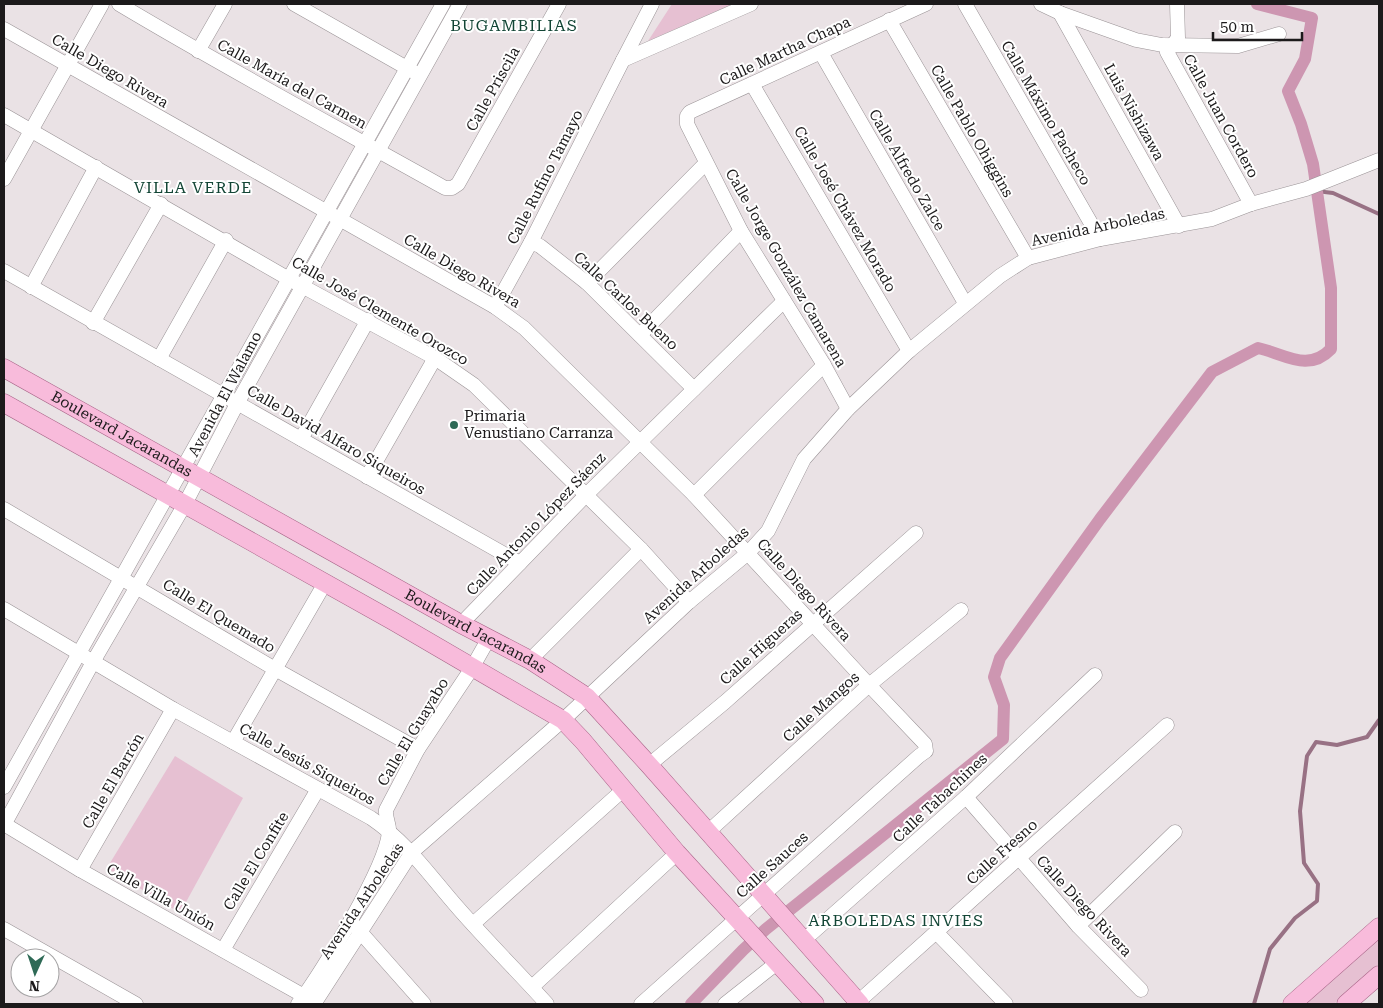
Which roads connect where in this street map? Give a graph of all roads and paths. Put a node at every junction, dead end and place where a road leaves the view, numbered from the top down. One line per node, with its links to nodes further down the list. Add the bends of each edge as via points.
1 (102, 4): 22 (street)
2 (119, 4): 19 (street, Calle María del Carmen)
3 (225, 4): 19 (street)
4 (294, 4): 23 (street)
5 (443, 4): 23 (street, Avenida El Walamo)
6 (460, 4): 23 (street, Avenida El Walamo)
7 (559, 4): 34 (street, Calle Priscila, via 458,184)
8 (652, 4): 21 (street, Calle Rufino Tamayo)
9 (751, 4): 21 (street)
10 (926, 4): 15 (street, Calle Martha Chapa)
11 (965, 4): 41 (street, Calle Máximo Pacheco)
12 (1041, 4): 14 (street)
13 (1177, 4): 18 (street, via 1178,38)
14 (1060, 13): 18 (street, via 1136,40); 39 (street, Luis Nishizawa)
15 (889, 20): 20 (street, Calle Martha Chapa); 44 (street, Calle Pablo Ohiggins)
16 (4, 29): 22 (street, Calle Diego Rivera)
17 (1279, 34): 18 (street, via 1238,46)
18 (1171, 45): 36 (street, Calle Juan Cordero, via 1167,52)
19 (198, 51): 28 (street, Calle María del Carmen)
20 (821, 53): 24 (street, Calle Martha Chapa); 51 (street, Calle Alfredo Zalce)
21 (622, 60): 43 (street, Calle Rufino Tamayo)
22 (68, 65): 27 (street); 37 (street, Calle Diego Rivera)
23 (413, 71): 28 (street, Avenida El Walamo); 29 (street, Avenida El Walamo)
24 (752, 84): 26 (street, Calle Martha Chapa); 56 (street, Calle José Chávez Morado)
25 (4, 115): 27 (street, Calle José Clemente Orozco)
26 (687, 116): 31 (street, Calle Jorge González Camarena)
27 (31, 130): 32 (street, Calle José Clemente Orozco); 33 (street)
28 (365, 143): 29 (street, Calle María del Carmen); 37 (street, Avenida El Walamo)
29 (378, 150): 34 (street, Calle María del Carmen, via 445,188); 38 (street, Avenida El Walamo)
30 (1379, 160): 36 (street, Avenida Arboledas, via 1306,189)
31 (706, 163): 40 (street, Calle Jorge González Camarena); 47 (street)
32 (96, 167): 35 (street, Calle José Clemente Orozco); 49 (street)
33 (4, 179)
34 (452, 188)
35 (161, 204): 42 (street, Calle José Clemente Orozco); 54 (street)
36 (1251, 204): 39 (street, Avenida Arboledas, via 1212,219)
37 (326, 213): 38 (street, Calle Diego Rivera); 46 (street, Avenida El Walamo)
38 (340, 221): 48 (street, Avenida El Walamo); 52 (street, Calle Diego Rivera)
39 (1179, 226): 41 (street, Avenida Arboledas)
40 (741, 231): 50 (street, Calle Jorge González Camarena); 55 (street)
41 (1100, 239): 44 (street, Avenida Arboledas)
42 (226, 240): 46 (street, Calle José Clemente Orozco); 58 (street)
43 (531, 242): 47 (street, Calle Carlos Bueno); 52 (street, Calle Rufino Tamayo)
44 (1028, 258): 51 (street, Avenida Arboledas)
45 (4, 271): 49 (street, Calle David Alfaro Siqueiros)
46 (290, 278): 48 (street, Calle José Clemente Orozco); 62 (street, Avenida El Walamo)
47 (587, 283): 55 (street, Calle Carlos Bueno)
48 (304, 285): 53 (street, Calle José Clemente Orozco); 63 (street, Avenida El Walamo)
49 (31, 287): 54 (street, Calle David Alfaro Siqueiros)
50 (784, 300): 59 (street, Calle Jorge González Camarena); 61 (street, Calle Antonio López Sáenz)
51 (965, 304): 56 (street, Avenida Arboledas)
52 (495, 307): 67 (street, Calle Diego Rivera, via 524,328)
53 (368, 320): 57 (street, Calle José Clemente Orozco); 66 (street)
54 (93, 323): 58 (street, Calle David Alfaro Siqueiros)
55 (640, 335): 61 (street, Calle Carlos Bueno)
56 (909, 351): 65 (street, Avenida Arboledas)
57 (435, 358): 69 (street); 72 (street, Calle José Clemente Orozco, via 474,385)
58 (159, 359): 62 (street, Calle David Alfaro Siqueiros)
59 (824, 366): 65 (street, Calle Jorge González Camarena); 73 (street)
60 (4, 368): 68 (main road, Boulevard Jacarandas)
61 (694, 389): 67 (street, Calle Antonio López Sáenz)
62 (225, 395): 63 (street, Calle David Alfaro Siqueiros); 68 (street, Avenida El Walamo)
63 (238, 402): 66 (street, Calle David Alfaro Siqueiros); 70 (street, Avenida El Walamo)
64 (4, 403): 71 (main road, Boulevard Jacarandas)
65 (848, 408): 78 (street, Avenida Arboledas, via 804,459 768,531)
66 (301, 439): 69 (street, Calle David Alfaro Siqueiros)
67 (638, 442): 72 (street, Calle Antonio López Sáenz); 73 (street, Calle Diego Rivera)
68 (181, 469): 70 (main road, Boulevard Jacarandas); 71 (street, Avenida El Walamo)
69 (367, 477): 79 (street, Calle David Alfaro Siqueiros)
70 (198, 478): 74 (street, Avenida El Walamo); 87 (main road, Boulevard Jacarandas)
71 (168, 494): 74 (main road, Boulevard Jacarandas); 80 (street, Avenida El Walamo)
72 (586, 495): 77 (street, Calle José Clemente Orozco); 79 (street, Calle Antonio López Sáenz)
73 (694, 495): 78 (street, Calle Diego Rivera)
74 (185, 504): 81 (main road, Boulevard Jacarandas); 82 (street, Avenida El Walamo)
75 (4, 509): 80 (street, Calle El Quemado)
76 (916, 532): 86 (street, Calle Higueras)
77 (641, 549): 83 (street, Calle José Clemente Orozco); 90 (street)
78 (748, 553): 83 (street, Avenida Arboledas); 86 (street, Calle Diego Rivera)
79 (520, 563): 87 (street, Calle Antonio López Sáenz)
80 (121, 576): 82 (street, Calle El Quemado); 89 (street, Avenida El Walamo)
81 (325, 583): 92 (main road, Boulevard Jacarandas); 93 (street)
82 (137, 586): 91 (street, Avenida El Walamo); 93 (street, Calle El Quemado)
83 (689, 602): 96 (street, Avenida Arboledas)
84 (961, 610): 95 (street, Calle Mangos)
85 (4, 611): 89 (street, Calle Jesús Siqueiros)
86 (812, 623): 95 (street, Calle Diego Rivera); 103 (street, Calle Higueras)
87 (461, 624): 88 (main road, Boulevard Jacarandas)
88 (489, 638): 90 (main road, Boulevard Jacarandas); 92 (street, Calle El Guayabo)
89 (77, 653): 91 (street, Calle Jesús Siqueiros); 104 (street, Avenida El Walamo)
90 (530, 660): 96 (main road, Boulevard Jacarandas)
91 (93, 662): 97 (street, Calle Jesús Siqueiros); 108 (street, Avenida El Walamo)
92 (472, 668): 98 (main road, Boulevard Jacarandas); 101 (street, Calle El Guayabo)
93 (275, 669): 100 (street); 101 (street, Calle El Quemado)
94 (1095, 675): 107 (street, Calle Tabachines)
95 (869, 685): 102 (street, Calle Diego Rivera, via 926,744); 110 (street, Calle Mangos)
96 (587, 697): 98 (street, Avenida Arboledas); 103 (main road, Boulevard Jacarandas)
97 (174, 709): 100 (street, Calle Jesús Siqueiros); 115 (street, Calle El Barrón)
98 (563, 720): 106 (main road, Boulevard Jacarandas); 112 (street, Avenida Arboledas)
99 (1167, 725): 114 (street, Calle Fresno)
100 (233, 742): 105 (street, Calle Jesús Siqueiros)
101 (418, 750): 109 (street, Calle El Guayabo, via 386,810)
102 (926, 751): 116 (street, Calle Sauces)
103 (649, 764): 110 (main road, Boulevard Jacarandas)
104 (4, 787)
105 (318, 789): 109 (street, Calle Jesús Siqueiros); 126 (street, Calle El Confite)
106 (623, 790): 113 (main road, Boulevard Jacarandas); 119 (street)
107 (966, 796): 114 (street, Calle Diego Rivera); 125 (street, Calle Tabachines)
108 (4, 824): 115 (street, Calle Villa Unión)
109 (390, 831): 112 (street, Calle Jesús Siqueiros); 118 (street, Calle El Guayabo, via 377,869)
110 (708, 832): 116 (main road, Boulevard Jacarandas)
111 (1175, 832): 120 (street)
112 (412, 852): 119 (street, Calle Jesús Siqueiros); 123 (street, Avenida Arboledas)
113 (677, 853): 117 (main road, Boulevard Jacarandas); 129 (street)
114 (1018, 858): 120 (street, Calle Diego Rivera); 124 (street, Calle Fresno)
115 (80, 870): 126 (street, Calle Villa Unión)
116 (763, 895): 117 (street, Calle Sauces); 125 (main road, Boulevard Jacarandas)
117 (738, 918): 127 (main road, Boulevard Jacarandas); 138 (street, Calle Sauces)
118 (350, 920): 123 (street); 131 (street, Calle El Guayabo)
119 (473, 924): 129 (street, Calle Jesús Siqueiros)
120 (1078, 926): 130 (street, Calle Diego Rivera)
121 (1379, 927): 132 (main road)
122 (4, 930): 135 (street)
123 (360, 932): 131 (street, Avenida Arboledas); 136 (street)
124 (936, 932): 133 (street, Calle Fresno); 141 (street)
125 (803, 941): 133 (main road, Boulevard Jacarandas)
126 (223, 950): 131 (street, Calle Villa Unión)
127 (778, 962): 139 (street); 140 (main road, Boulevard Jacarandas)
128 (1379, 975): 134 (main road)
129 (532, 987): 137 (street, Calle Jesús Siqueiros)
130 (1140, 990)
131 (307, 1002)
132 (1297, 1002)
133 (859, 1003)
134 (1350, 1003)
135 (136, 1004)
136 (424, 1004)
137 (548, 1004)
138 (640, 1004)
139 (725, 1004)
140 (815, 1004)
141 (1006, 1004)

